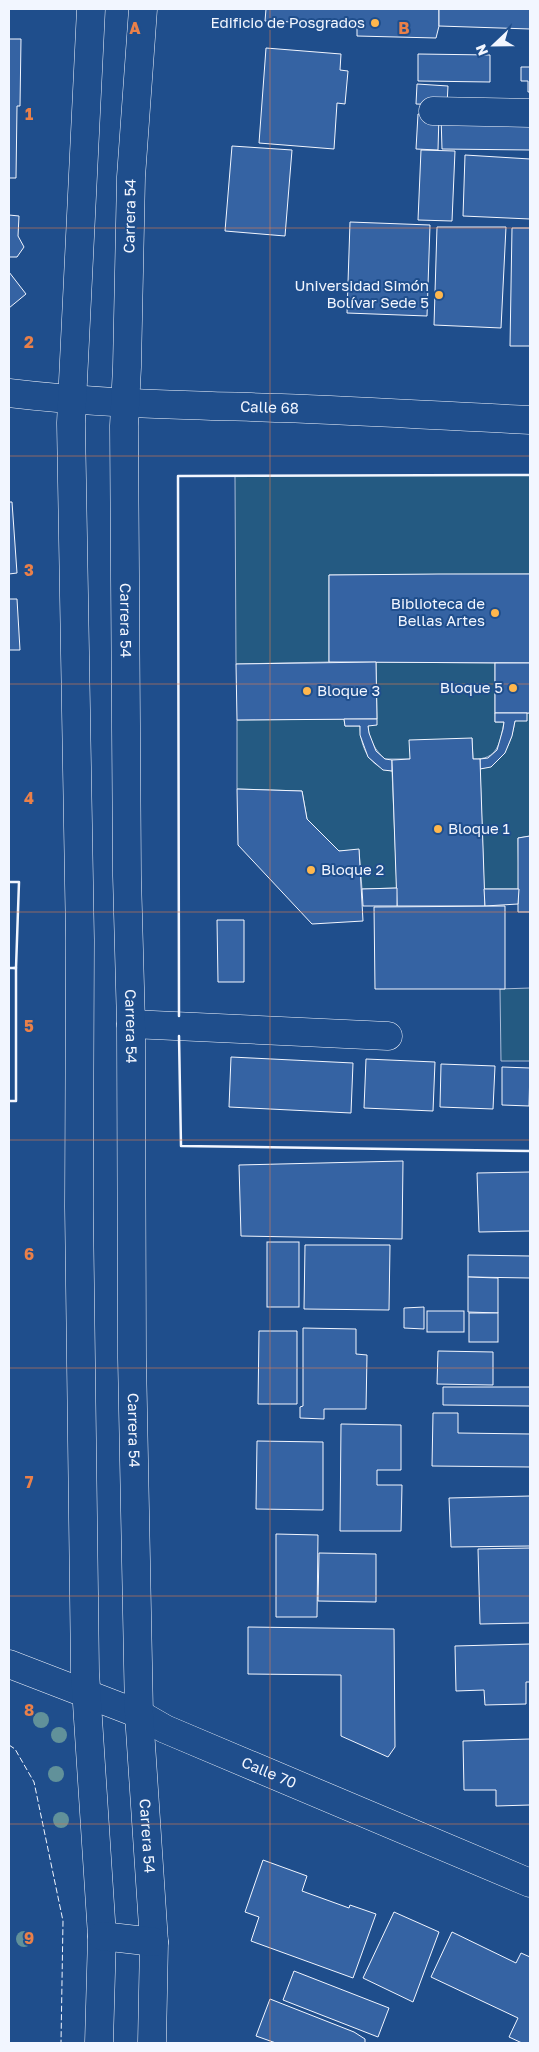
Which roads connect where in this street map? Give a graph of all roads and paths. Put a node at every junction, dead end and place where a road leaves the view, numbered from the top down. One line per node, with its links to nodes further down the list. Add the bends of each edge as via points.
1 (91, 9): 6 (main road)
2 (143, 9): 7 (main road, Carrera 54, via 131,176)
3 (433, 111): 4 (main road)
4 (530, 113)
5 (9, 393): 6 (main road, Calle 68)
6 (72, 399): 7 (main road, Calle 68); 12 (main road)
7 (126, 402): 8 (main road, Calle 68); 9 (main road, Carrera 54, via 126,837)
8 (530, 420)
9 (131, 1024): 10 (main road); 13 (main road, Carrera 54, via 132,1358)
10 (388, 1036)
11 (9, 1664): 12 (main road, Calle 70)
12 (86, 1693): 13 (main road, Calle 70); 15 (main road)
13 (139, 1714): 14 (main road, Calle 70, via 165,1729); 16 (main road, Carrera 54)
14 (530, 1883)
15 (102, 1936): 16 (main road); 17 (main road)
16 (154, 1942): 18 (main road, Carrera 54)
17 (99, 2043)
18 (152, 2043)

